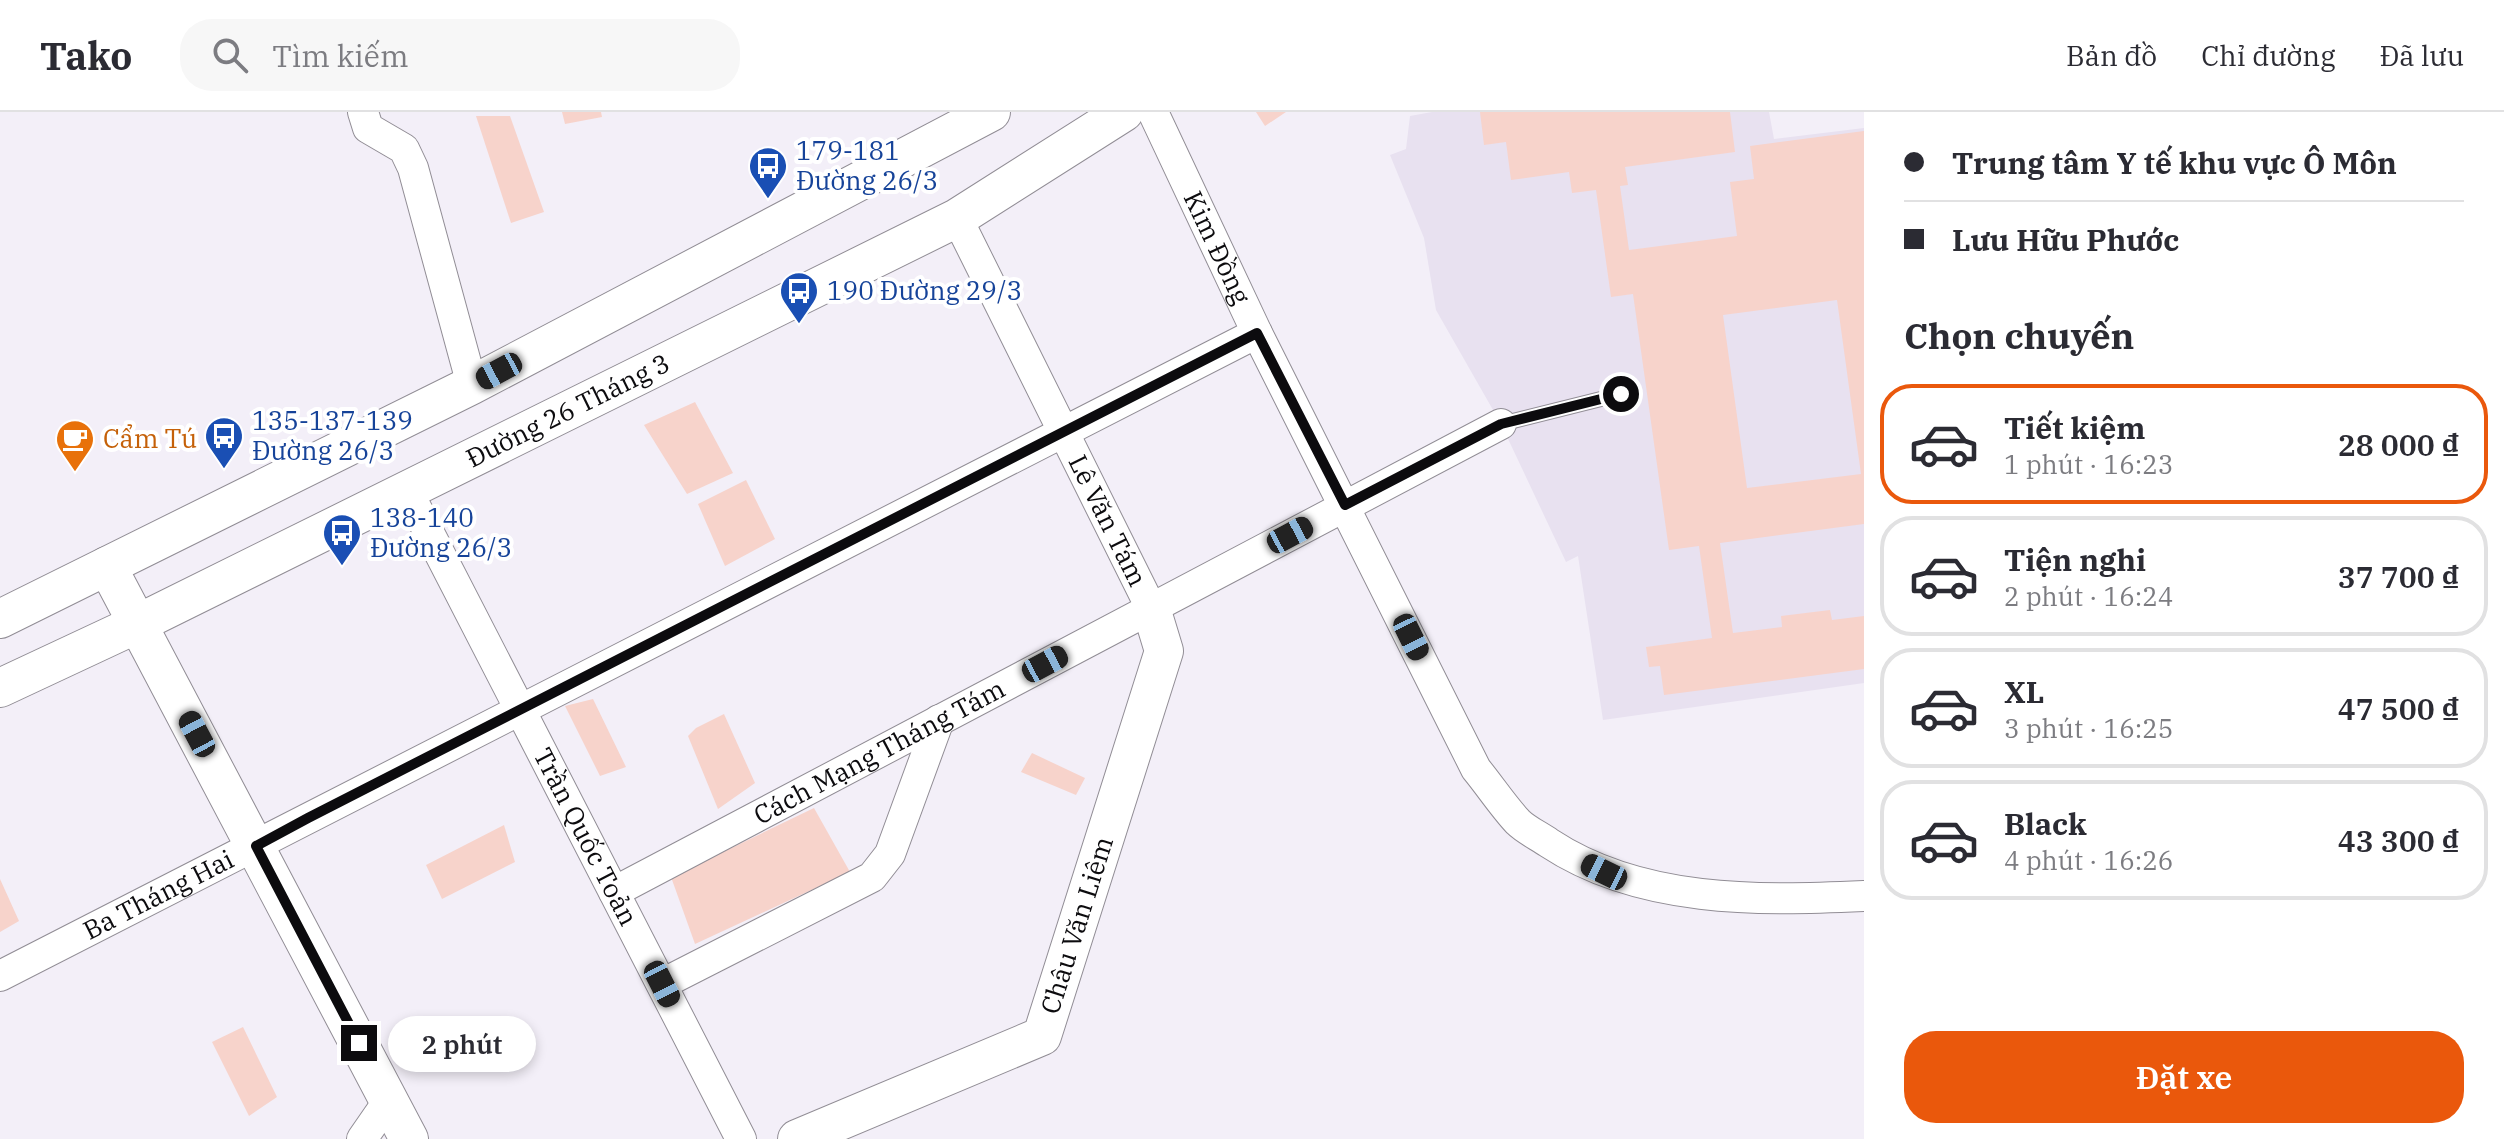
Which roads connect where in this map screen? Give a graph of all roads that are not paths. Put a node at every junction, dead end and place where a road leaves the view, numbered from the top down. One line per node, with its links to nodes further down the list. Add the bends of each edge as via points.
1 (363, 112): 7 (street, via 368,128 404,149 413,168)
2 (991, 112): 7 (street)
3 (1124, 112): 5 (street, Đường 26 Tháng 3)
4 (1153, 112): 6 (street, Kim Đồng)
5 (957, 218): 10 (street, Lê Văn Tám); 11 (street, Đường 26 Tháng 3)
6 (1257, 333): 10 (street, Ba Tháng Hai); 12 (street, Kim Đồng)
7 (472, 385): 13 (street)
8 (1621, 394): 9 (lane, Cách Mạng Tháng Tám)
9 (1501, 424): 12 (street, Cách Mạng Tháng Tám)
10 (1063, 432): 14 (street, Lê Văn Tám); 18 (street, Ba Tháng Hai)
11 (407, 490): 16 (street, Đường 26 Tháng 3); 18 (street, Trần Quốc Toản)
12 (1345, 505): 14 (street, Cách Mạng Tháng Tám); 22 (street, Kim Đồng, via 1476,769 1520,824 1604,872 1681,891 1725,897)
13 (107, 566): 15 (street); 16 (street)
14 (1151, 608): 19 (street, Cách Mạng Tháng Tám); 29 (street, Châu Văn Liêm, via 1164,651 1042,1036)
15 (0, 619)
16 (139, 623): 17 (street, Đường 26 Tháng 3); 20 (street)
17 (0, 688)
18 (520, 710): 20 (street, Ba Tháng Hai); 21 (street, Trần Quốc Toản)
19 (939, 720): 21 (street, Cách Mạng Tháng Tám); 24 (street, via 890,854 872,877)
20 (256, 846): 23 (street, Ba Tháng Hai); 25 (street)
21 (614, 892): 24 (street, Trần Quốc Toản)
22 (1864, 896)
23 (0, 976)
24 (662, 984): 28 (street, Trần Quốc Toản)
25 (389, 1100): 26 (street); 27 (street)
26 (362, 1139)
27 (409, 1139)
28 (741, 1139)
29 (797, 1139)

